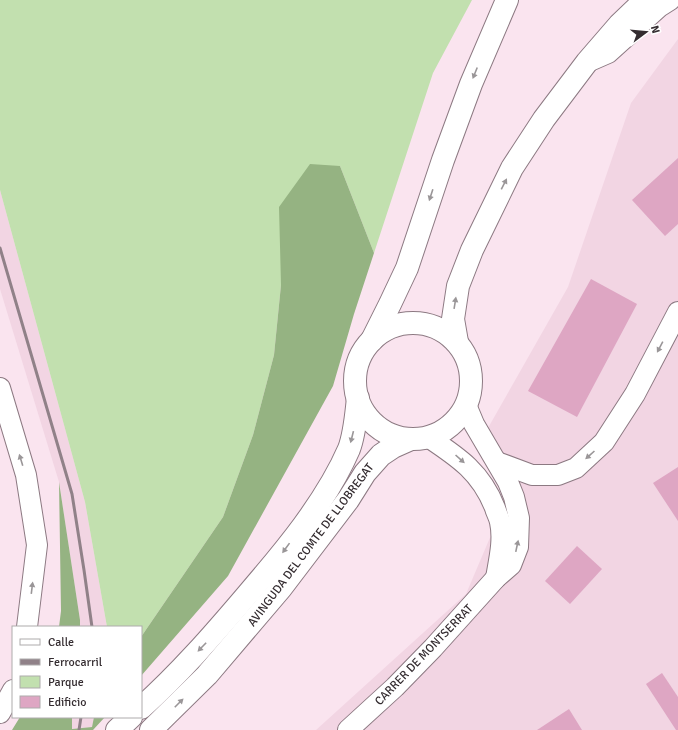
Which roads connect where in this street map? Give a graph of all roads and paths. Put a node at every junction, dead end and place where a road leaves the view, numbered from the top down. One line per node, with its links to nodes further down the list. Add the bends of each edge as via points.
1 (507, 0): 5 (main road)
2 (512, 0): 5 (main road)
3 (645, 0): 6 (main road)
4 (670, 0): 6 (street, via 608,53)
5 (490, 37): 8 (main road, one-way to 8, via 443,160 407,268)
6 (587, 62): 9 (main road, one-way to 6, via 453,319 458,286 487,217 512,168 544,119)
7 (678, 312): 15 (street, one-way to 15, via 634,394 604,442 576,468 558,475 532,475)
8 (372, 340): 9 (main road, via 391,327 414,323 430,325 445,332); 11 (main road, via 365,348 357,367)
9 (457, 342): 12 (main road, via 470,367 472,381)
10 (0, 388): 13 (street)
11 (358, 398): 14 (main road, via 364,411 384,431 397,437); 19 (main road, AVINGUDA DEL COMTE DE LLOBREGAT, one-way to 19, via 349,447 338,472 313,512 281,555 207,642)
12 (466, 405): 14 (main road, via 447,429 436,435); 15 (street, CARRER DE MONTSERRAT, via 474,424)
13 (7, 430): 17 (street, one-way to 13, via 37,545 26,475)
14 (419, 438): 16 (street, one-way to 16, via 454,454 474,472 489,494 500,522 501,540); 23 (main road, AVINGUDA DEL COMTE DE LLOBREGAT, one-way to 14, via 207,674 277,594 348,500 365,472 381,455 393,447)
15 (497, 462): 16 (street, CARRER DE MONTSERRAT, one-way to 15, via 511,565 518,547 520,518 508,482)
16 (496, 578): 24 (street, CARRER DE MONTSERRAT, via 434,648)
17 (27, 626)
18 (12, 692): 20 (street)
19 (142, 707)
20 (0, 713)
21 (130, 718): 22 (main road)
22 (117, 730)
23 (151, 730)
24 (348, 730)

